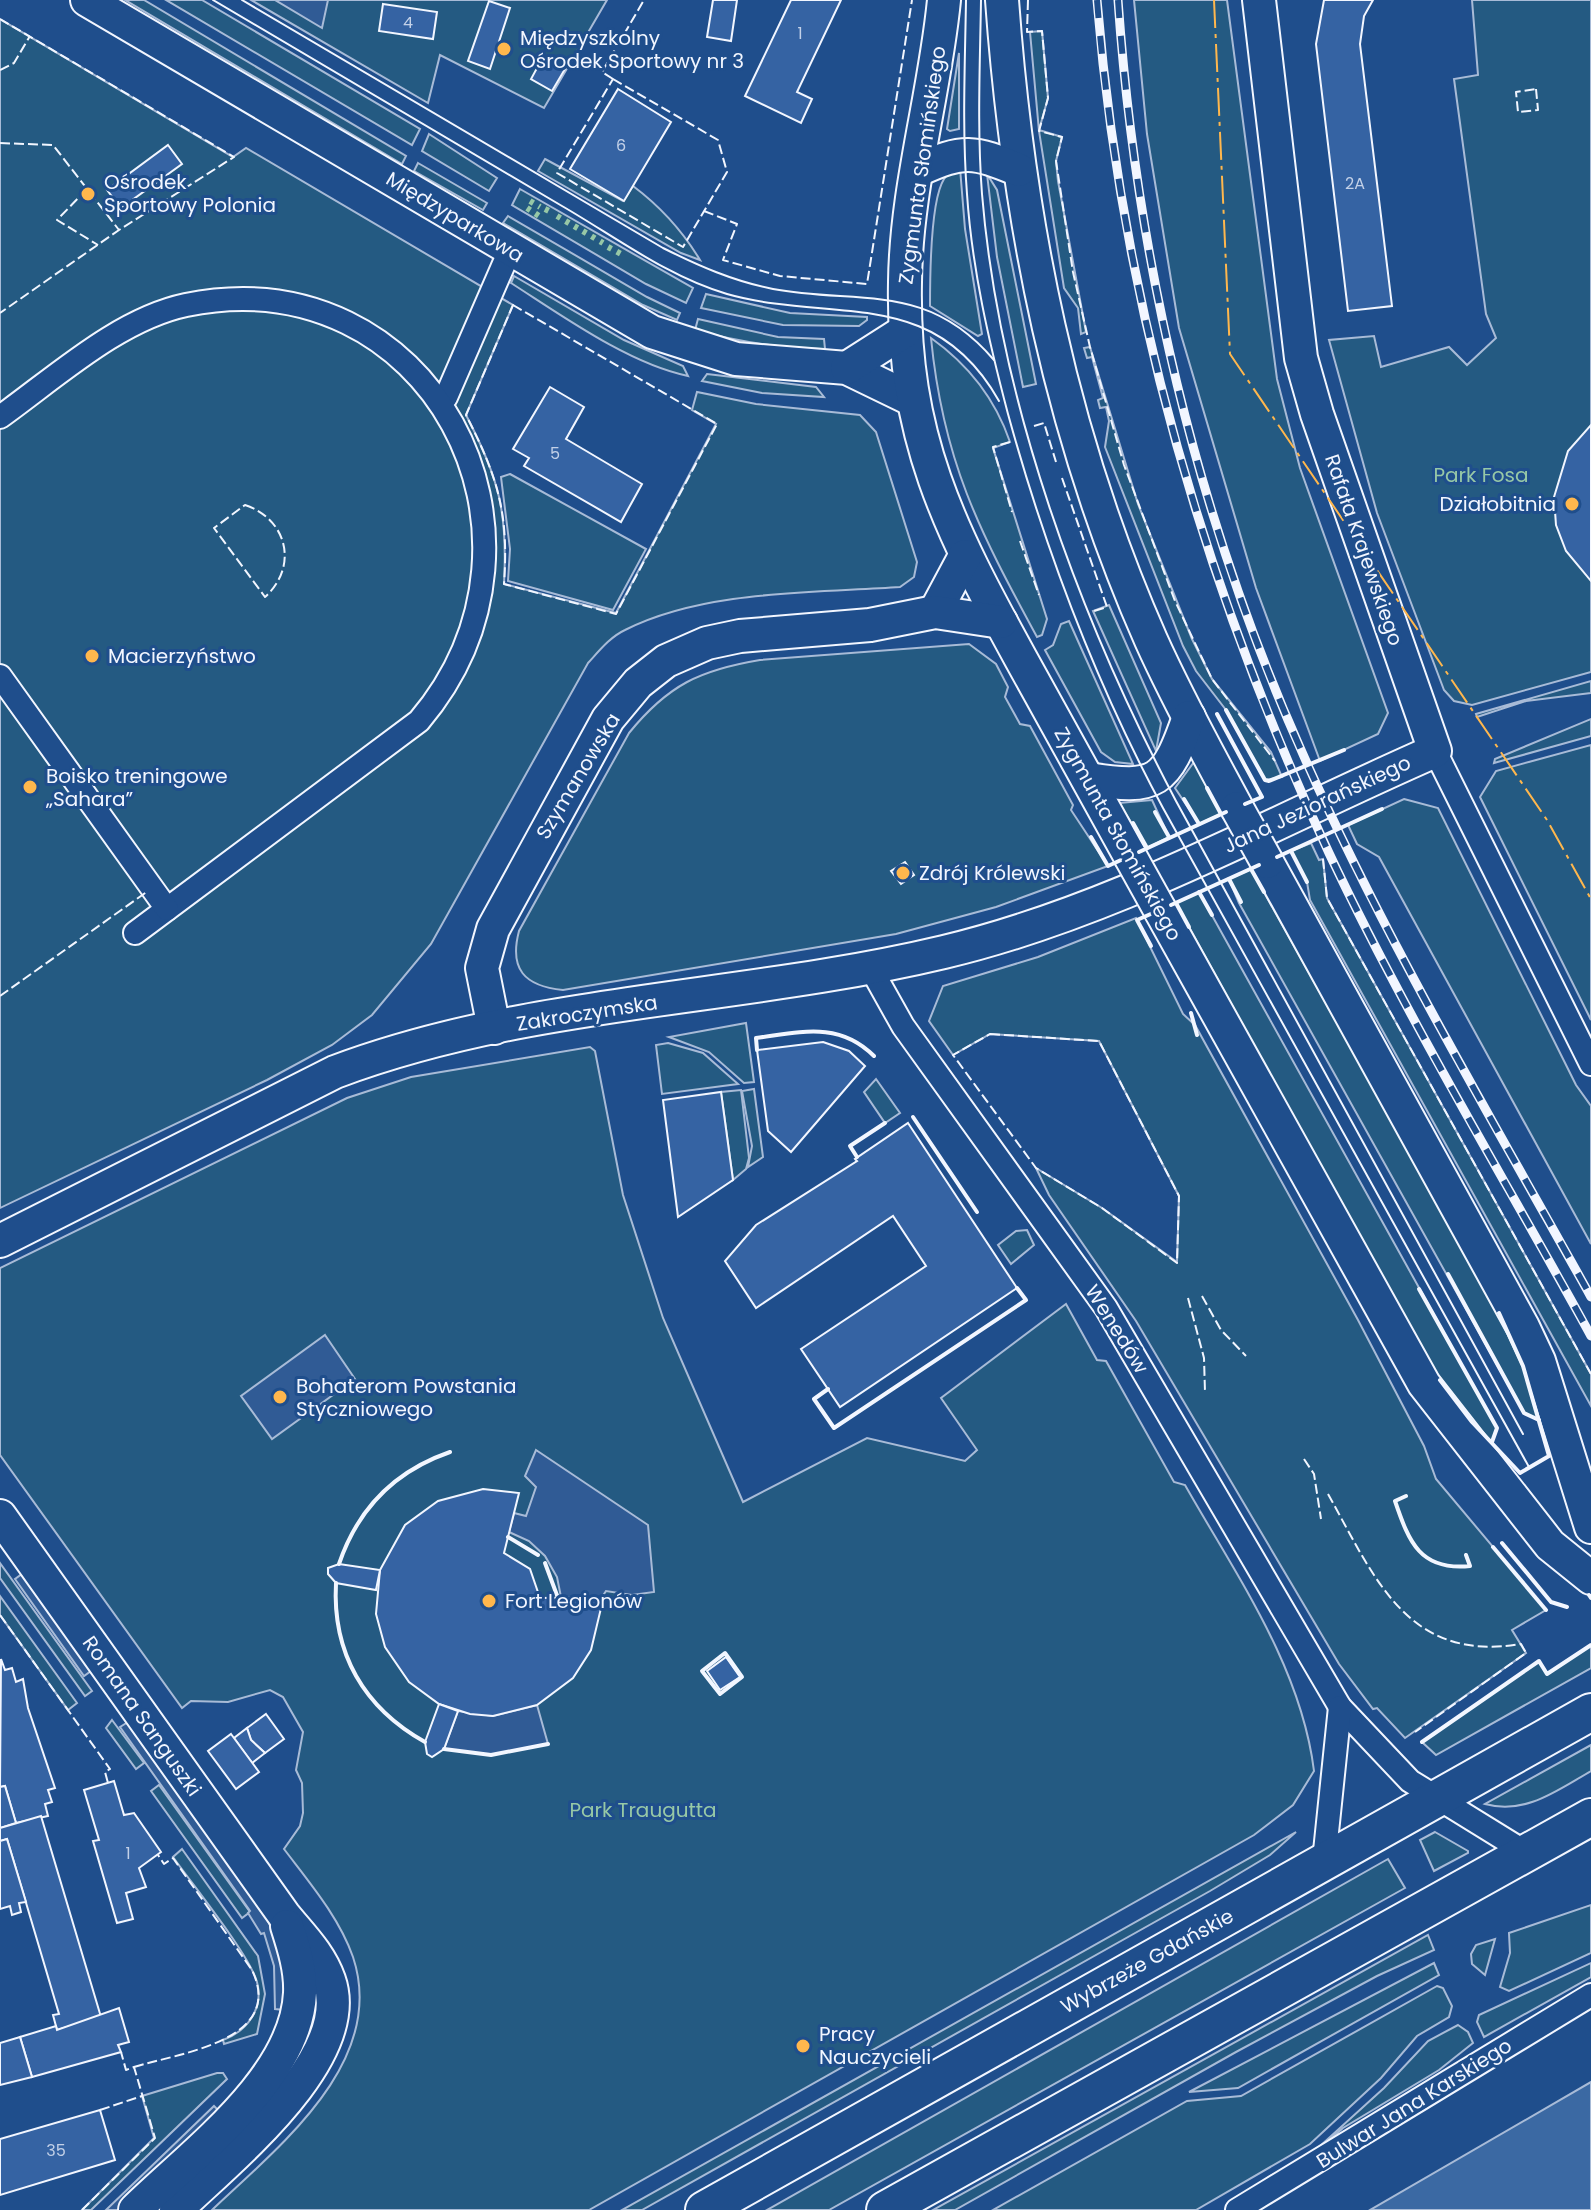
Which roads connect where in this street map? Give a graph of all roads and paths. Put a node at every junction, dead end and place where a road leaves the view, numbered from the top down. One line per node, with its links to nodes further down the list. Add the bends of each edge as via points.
1 (87, 0): 7 (street, Międzyparkowa)
2 (944, 0): 5 (street, Zygmunta Słomińskiego)
3 (1002, 0): 6 (street)
4 (1259, 0): 18 (street, Rafała Krajewskiego, via 1301,358)
5 (918, 170): 6 (street, via 965,152); 8 (street, Zygmunta Słomińskiego, via 906,259)
6 (1019, 170): 17 (street, via 1043,307 1079,447 1140,614)
7 (510, 250): 9 (street, Międzyparkowa, via 680,344 766,364); 11 (street)
8 (905, 331): 9 (street); 10 (street, Zygmunta Słomińskiego)
9 (847, 368): 10 (street, Międzyparkowa)
10 (913, 400): 13 (street, Zygmunta Słomińskiego, via 939,497)
11 (440, 402): 12 (street, via 407,366 359,332 306,309 235,299 185,305 136,321); 21 (street, via 471,462 486,547 474,629 451,678 419,721)
12 (0, 417)
13 (965, 556): 14 (street); 15 (street, Zygmunta Słomińskiego)
14 (935, 612): 15 (street, Szymanowska); 24 (street, Szymanowska, via 870,625 707,643 666,661 638,683 608,719 489,938 482,968)
15 (1001, 622): 19 (street, Zygmunta Słomińskiego)
16 (0, 676): 21 (street)
17 (1189, 717): 19 (street, via 1173,760 1161,774 1128,785); 28 (street, bridge, via 1523,1327 1539,1361)
18 (1435, 751): 20 (street, Jana Jeziorańskiego); 25 (street, Rafała Krajewskiego)
19 (1088, 779): 29 (street, Zygmunta Słomińskiego, bridge, via 1424,1384 1550,1545)
20 (1199, 858): 23 (street, Zakroczymska, via 1016,933)
21 (167, 909): 22 (street)
22 (135, 933)
23 (870, 967): 24 (street, Zakroczymska); 30 (street, Wenedów, via 903,1026 1106,1308)
24 (494, 1028): 26 (street, Zakroczymska, via 389,1052 335,1072)
25 (1591, 1064)
26 (0, 1241)
27 (0, 1516): 36 (street, Romana Sanguszki)
28 (1591, 1527)
29 (1591, 1578)
30 (1340, 1707): 32 (street, Wenedów, via 1391,1764); 35 (street)
31 (1591, 1712): 32 (main road, Wybrzeże Gdańskie)
32 (1435, 1799): 34 (street, Wenedów); 35 (main road, Wybrzeże Gdańskie)
33 (1591, 1817): 34 (main road)
34 (1525, 1852): 41 (main road)
35 (1324, 1861): 40 (main road, Wybrzeże Gdańskie)
36 (284, 1915): 38 (street, Romana Sanguszki, via 300,1993 286,2045 246,2102); 39 (street, Romana Sanguszki, via 319,1956 331,1983 332,2009 323,2043 298,2090)
37 (1591, 1995): 42 (street, Bulwar Jana Karskiego)
38 (135, 2210)
39 (176, 2210)
40 (704, 2210)
41 (885, 2210)
42 (1237, 2210)

